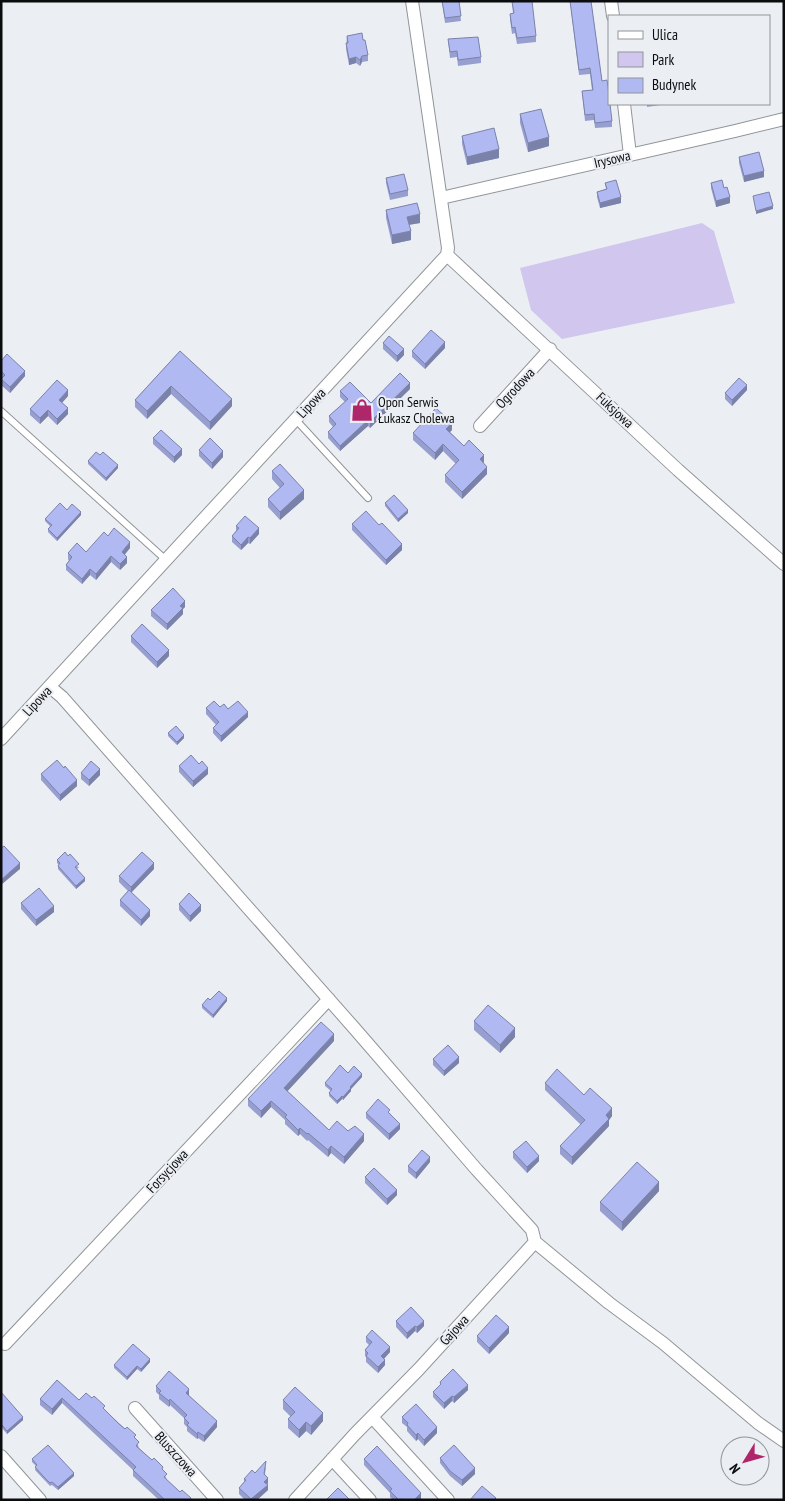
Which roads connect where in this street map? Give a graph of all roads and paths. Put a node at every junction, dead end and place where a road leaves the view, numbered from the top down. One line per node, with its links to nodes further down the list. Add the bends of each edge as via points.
1 (412, 1): 7 (street)
2 (611, 1): 3 (street)
3 (613, 15)
4 (624, 105): 6 (street)
5 (784, 119): 6 (street, Irysowa)
6 (630, 155): 7 (street, Irysowa)
7 (441, 198): 8 (street)
8 (447, 255): 9 (street, Fuksjowa); 11 (street, Lipowa)
9 (550, 350): 12 (street, Ogrodowa); 15 (street, Fuksjowa)
10 (1, 411): 14 (lane)
11 (296, 420): 13 (lane); 14 (street, Lipowa)
12 (480, 426)
13 (368, 498)
14 (166, 560): 16 (street, Lipowa)
15 (784, 564)
16 (50, 687): 17 (street, Lipowa); 18 (street)
17 (1, 739)
18 (329, 999): 19 (street, via 532,1230); 20 (street, Forsycjowa)
19 (534, 1242): 22 (street, Gajowa); 23 (street)
20 (5, 1344)
21 (135, 1408): 27 (street, Bluszczowa)
22 (372, 1417): 25 (street, Gajowa); 30 (street)
23 (784, 1441)
24 (1, 1456): 26 (street)
25 (332, 1459): 28 (street, Gajowa); 29 (street)
26 (40, 1500)
27 (217, 1500)
28 (295, 1500)
29 (370, 1500)
30 (448, 1500)

